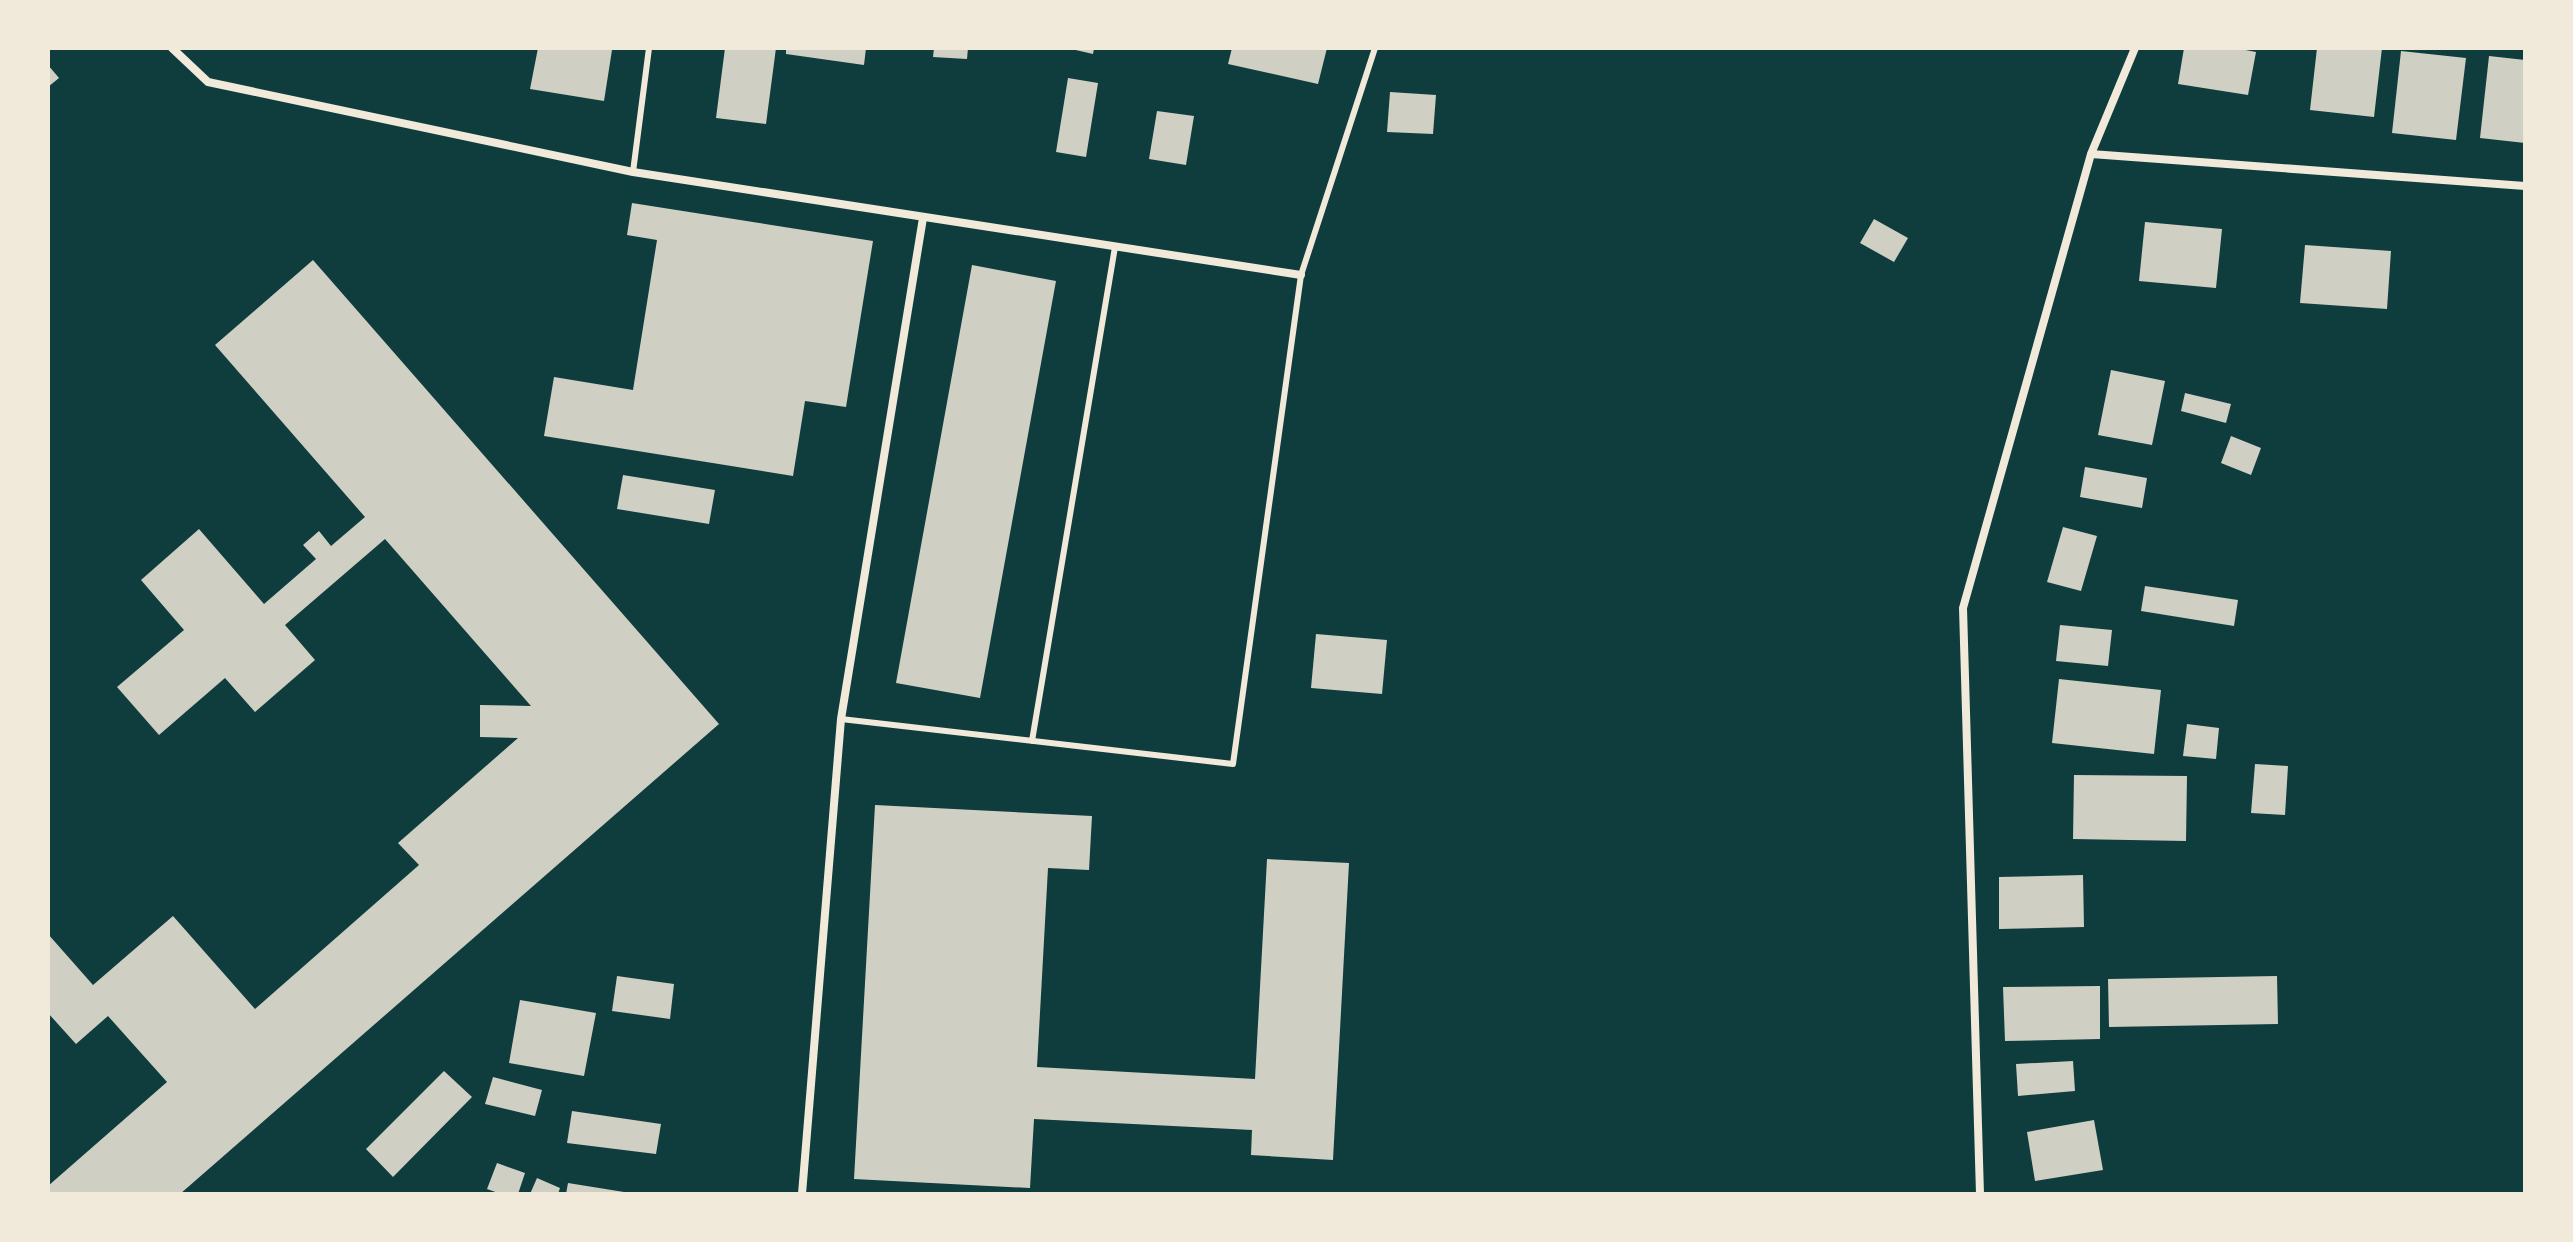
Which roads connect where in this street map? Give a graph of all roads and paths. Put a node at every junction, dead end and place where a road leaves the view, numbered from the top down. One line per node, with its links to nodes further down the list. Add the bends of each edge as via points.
1 (172, 48): 6 (street, via 208,82)
2 (649, 48): 6 (lane)
3 (1375, 48): 10 (lane)
4 (2135, 48): 5 (street)
5 (2091, 154): 7 (street); 14 (street, via 1963,608)
6 (633, 172): 8 (street)
7 (2525, 186)
8 (923, 218): 9 (street); 11 (street)
9 (1115, 247): 10 (street); 12 (lane)
10 (1301, 275): 12 (lane, via 1233,764)
11 (841, 719): 12 (lane); 13 (street)
12 (1032, 741)
13 (802, 1194)
14 (1980, 1194)

